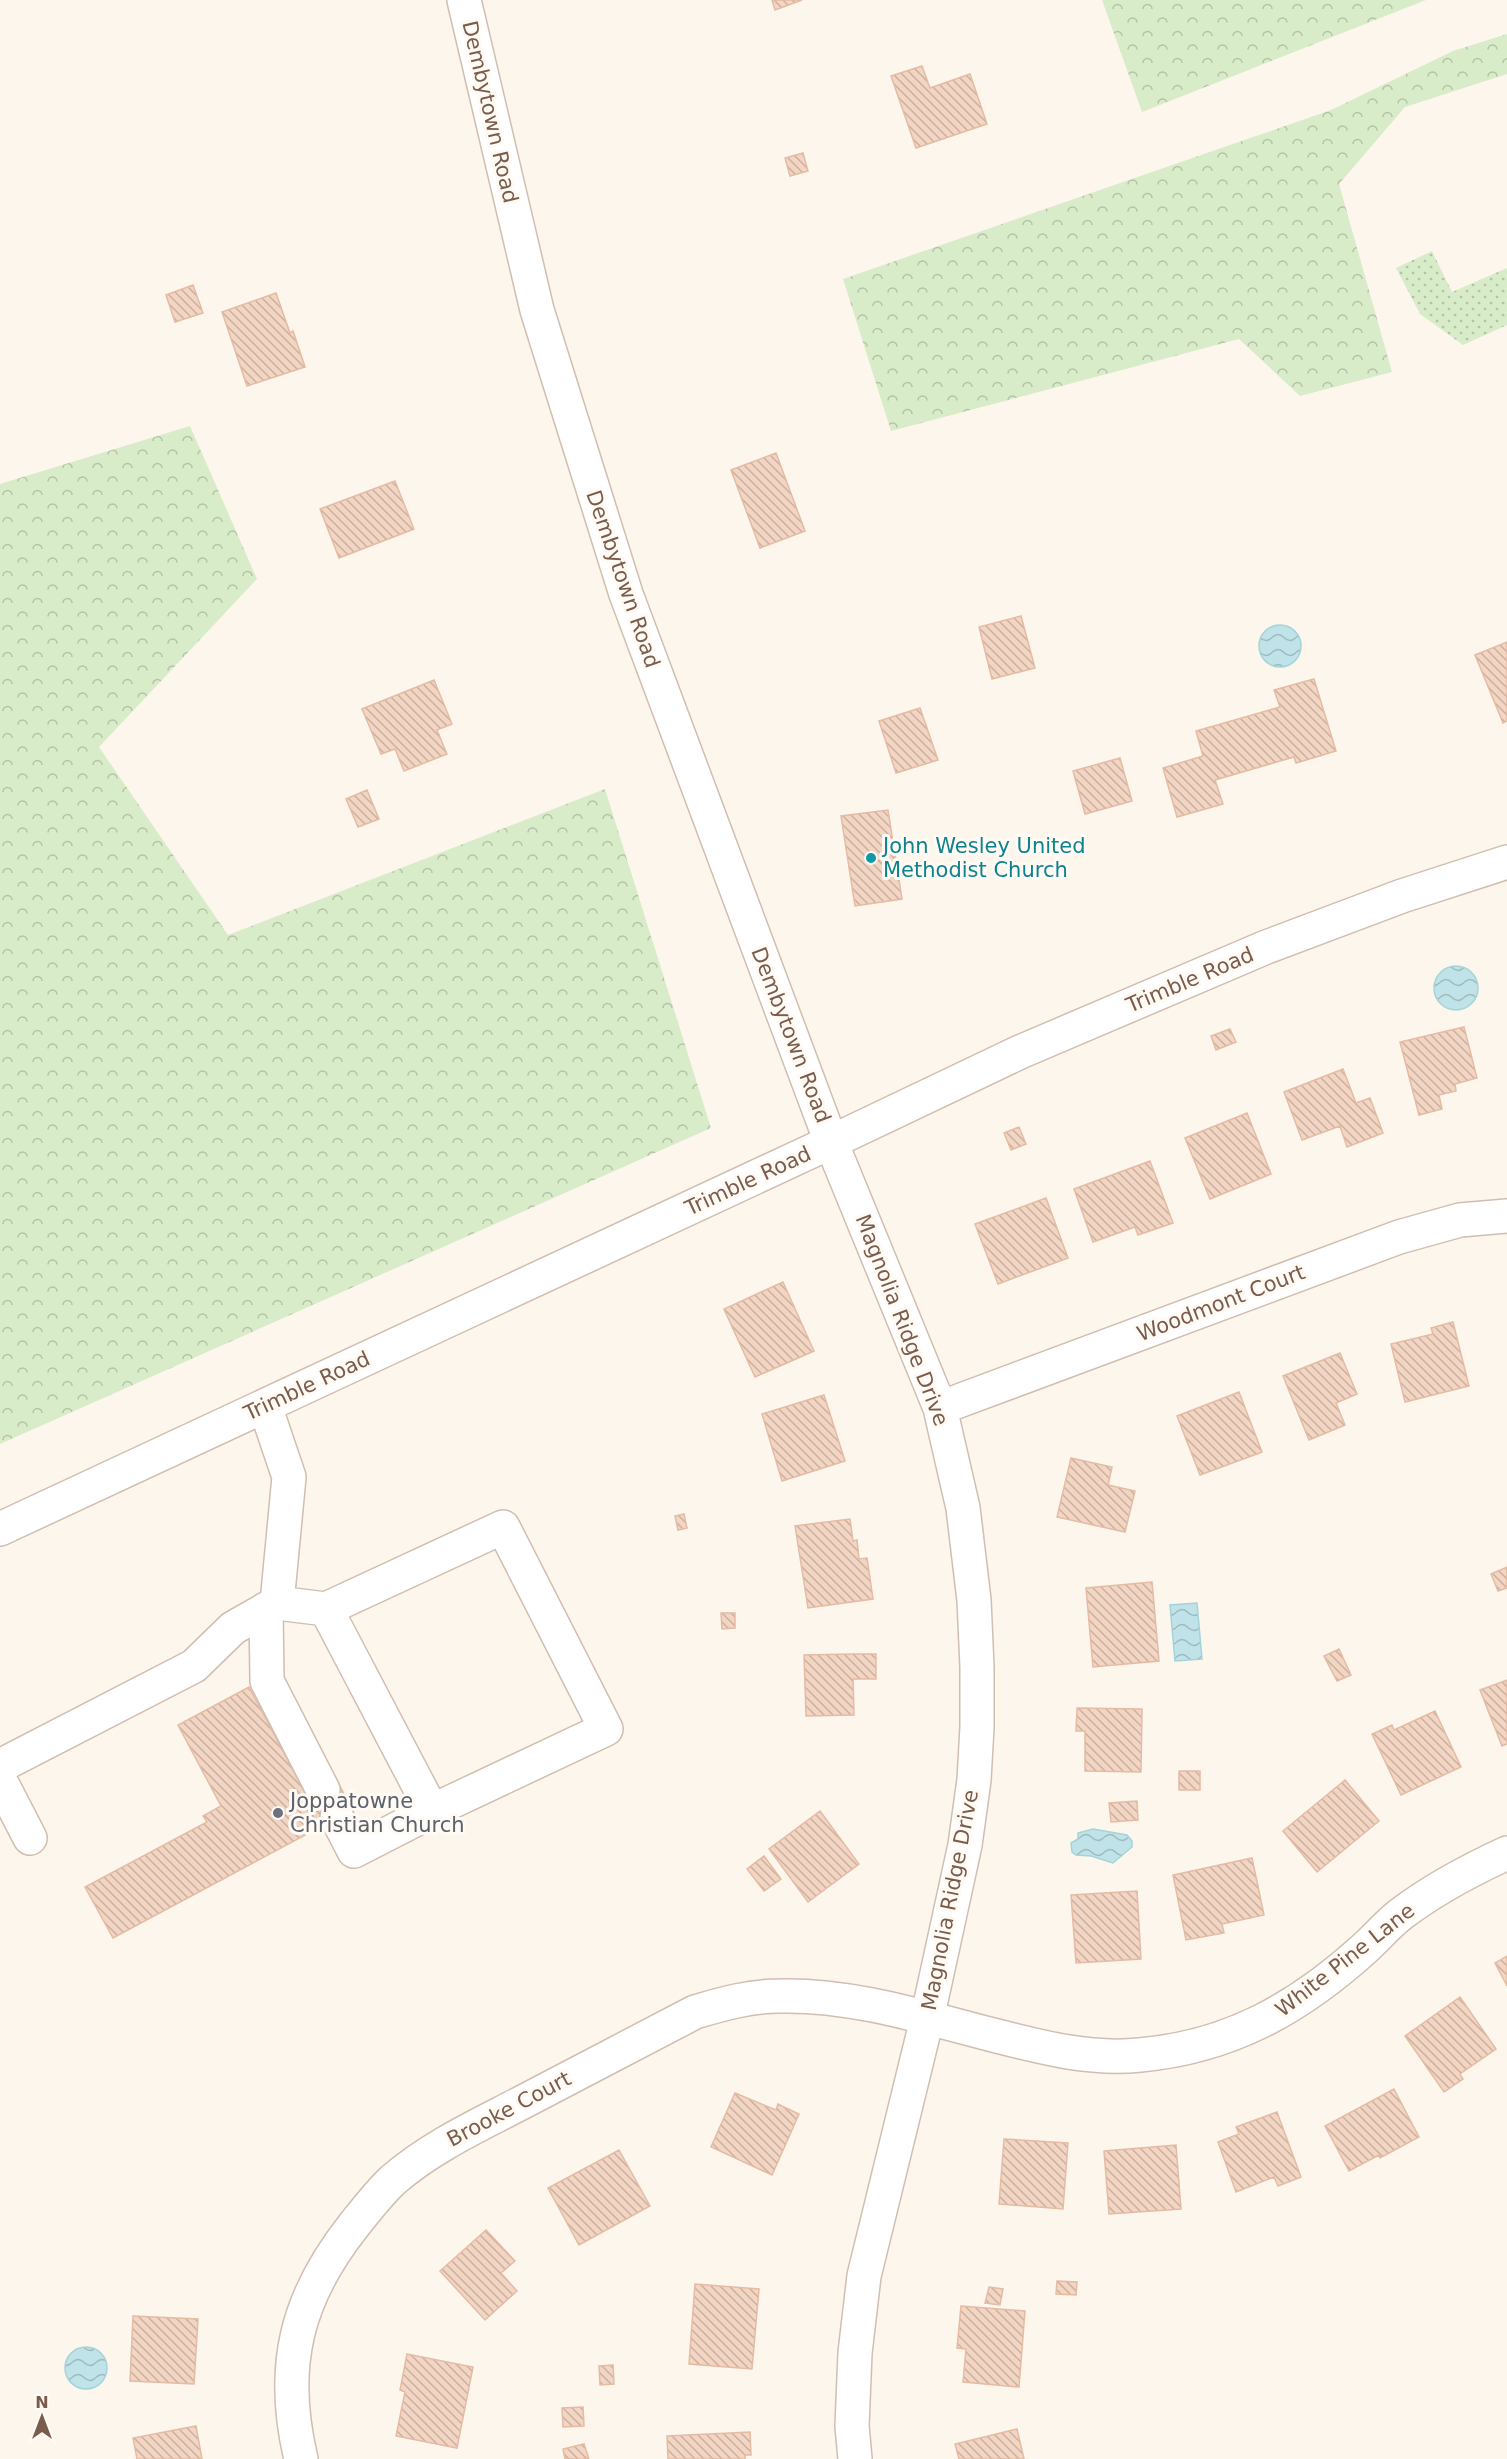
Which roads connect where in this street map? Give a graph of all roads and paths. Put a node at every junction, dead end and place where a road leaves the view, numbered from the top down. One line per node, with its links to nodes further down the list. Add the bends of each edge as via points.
1 (464, 0): 3 (street, Dembytown Road, via 537,310 626,594)
2 (1507, 862): 3 (street, Trimble Road, via 1264,948 1020,1052)
3 (831, 1142): 5 (street, Trimble Road); 6 (street, Magnolia Ridge Drive)
4 (1507, 1216): 6 (street, Woodmont Court, via 1460,1220 1399,1237)
5 (265, 1406): 7 (street, Trimble Road); 8 (street, via 289,1477)
6 (940, 1408): 15 (street, Magnolia Ridge Drive, via 953,1457 970,1557 977,1726 965,1845)
7 (0, 1529)
8 (271, 1606): 9 (street); 10 (street, via 233,1628 194,1666); 12 (street, via 267,1681 354,1851)
9 (326, 1609): 12 (street); 12 (street, via 503,1527 606,1729)
10 (0, 1766)
11 (0, 1780): 13 (street)
12 (432, 1811)
13 (30, 1838)
14 (1507, 1853): 15 (street, White Pine Lane, via 1468,1871 1399,1916 1365,1949 1270,2019 1226,2037 1139,2055 1091,2055 1056,2051)
15 (927, 2019): 16 (street, Brooke Court, via 819,1996 777,1995 730,2001 695,2012 436,2148 392,2181 331,2255 310,2295 300,2320 291,2388 293,2428); 17 (street, Magnolia Ridge Drive, via 864,2276 855,2353)
16 (301, 2459)
17 (855, 2459)

